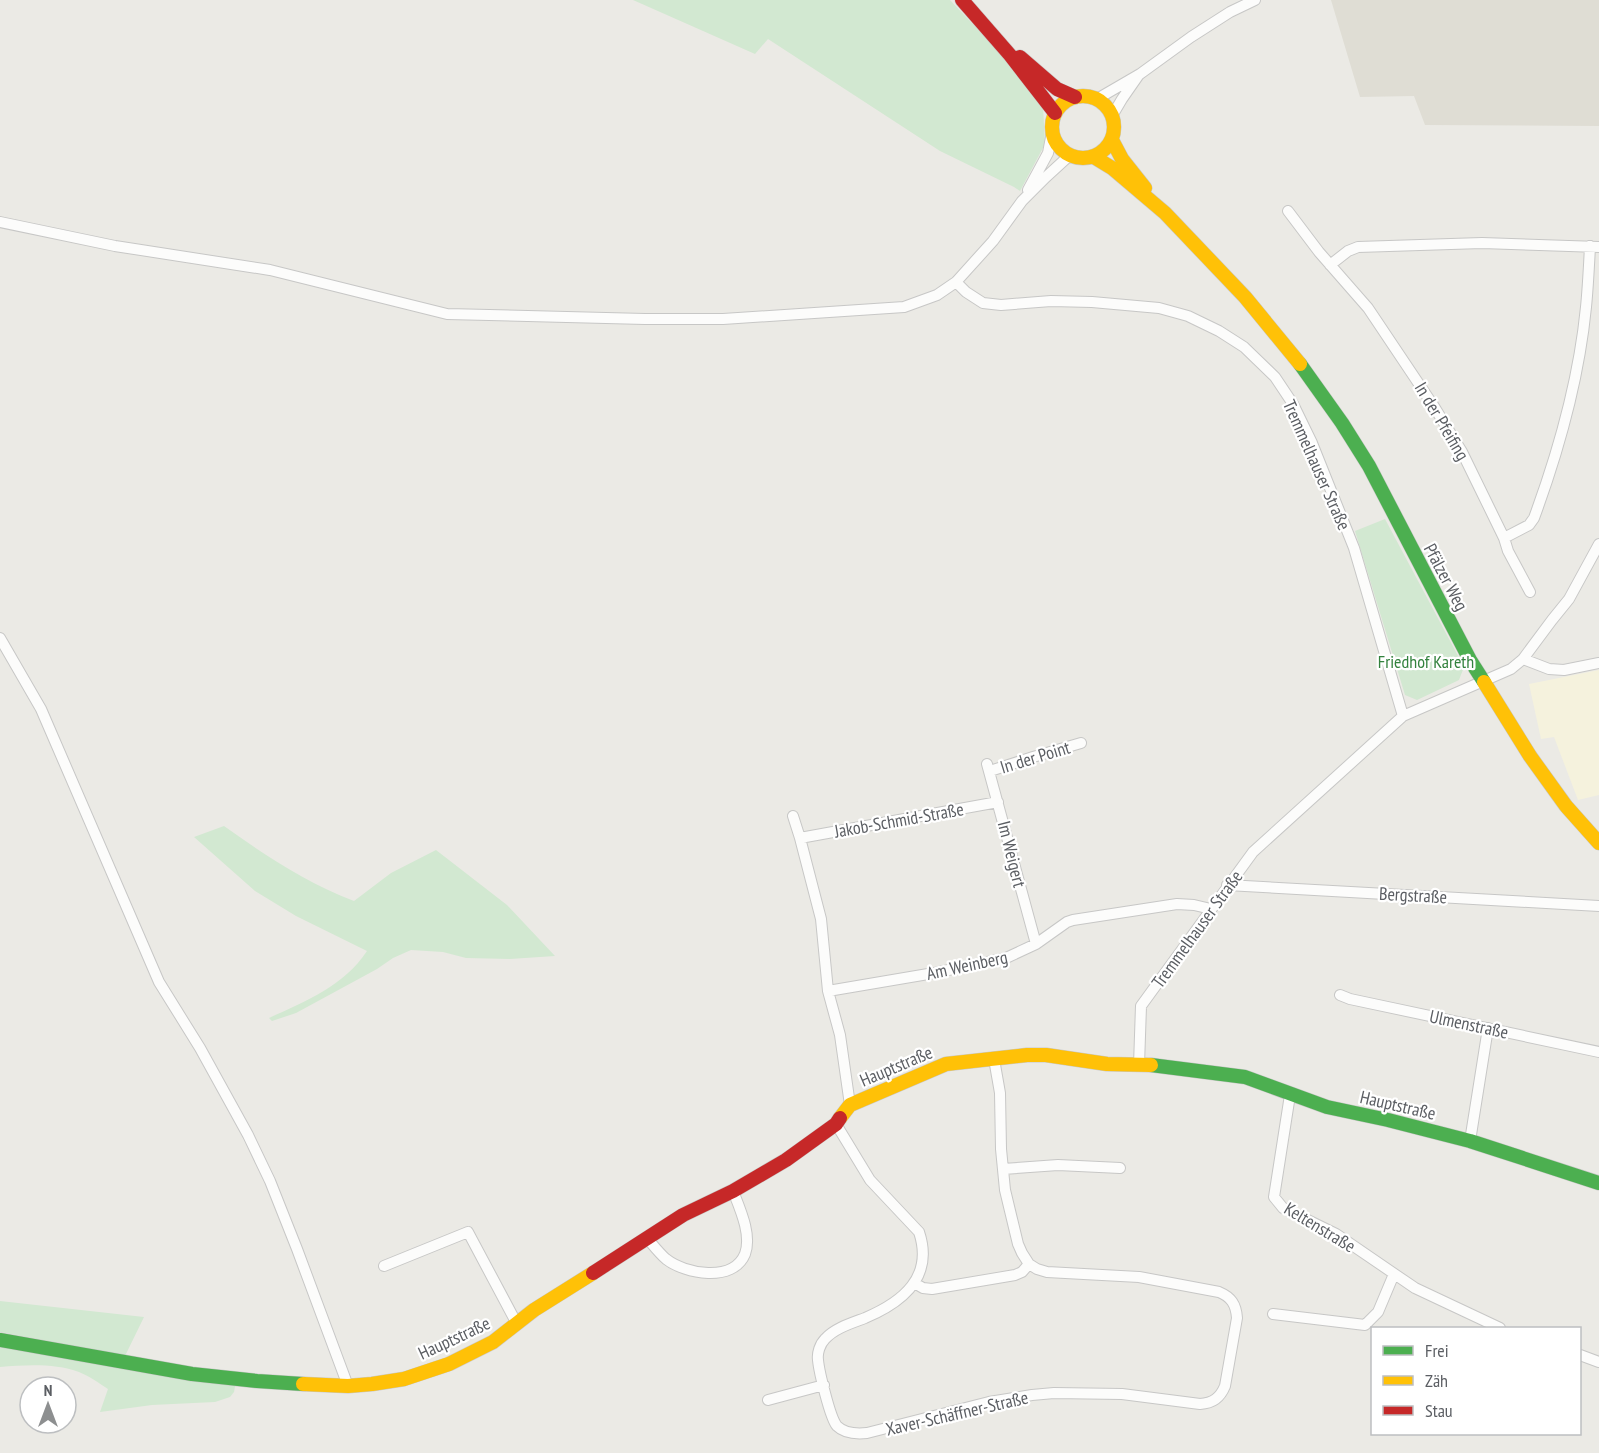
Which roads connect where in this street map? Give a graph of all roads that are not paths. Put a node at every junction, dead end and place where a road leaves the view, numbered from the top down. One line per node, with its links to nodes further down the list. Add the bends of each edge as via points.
1 (962, 0): 3 (street)
2 (1255, 0): 4 (street, via 1191,37)
3 (996, 36): 5 (street, via 1057,89); 7 (street)
4 (1140, 74): 6 (street); 8 (street)
5 (1075, 97): 6 (street); 7 (street)
6 (1097, 99): 8 (street)
7 (1055, 113): 9 (street)
8 (1112, 116): 10 (street)
9 (1052, 132): 11 (street, via 1061,150); 13 (street, via 1048,153)
10 (1112, 140): 12 (street); 15 (street, via 1122,159)
11 (1070, 155): 12 (street); 13 (street)
12 (1094, 157): 15 (street, via 1113,168)
13 (1022, 201): 19 (street)
14 (1288, 211): 18 (street, In der Pfeifing)
15 (1165, 213): 26 (street, Pfälzer Weg, via 1268,322 1335,413 1369,466)
16 (0, 222): 19 (street, via 115,246 270,270 447,315 723,319 904,307 937,295)
17 (1595, 247): 18 (street, via 1482,243 1358,247); 20 (street, via 1574,385 1560,441 1534,518 1529,525)
18 (1330, 265): 20 (street, In der Pfeifing, via 1368,308 1433,405 1462,452)
19 (956, 282): 27 (street, Tremmelhauser Straße, via 983,303 1092,302 1159,308 1188,316 1244,347 1275,377 1312,443 1354,548)
20 (1504, 538): 22 (street, In der Pfeifing)
21 (1599, 544): 24 (street, via 1569,599)
22 (1530, 592)
23 (0, 638): 64 (street, via 41,709 159,982 200,1048 270,1181)
24 (1524, 659): 25 (street, via 1549,669 1564,670); 26 (street, Tremmelhauser Straße)
25 (1599, 663)
26 (1483, 681): 27 (street, Tremmelhauser Straße); 33 (street, Pfälzer Weg, via 1530,756)
27 (1403, 716): 34 (street, Tremmelhauser Straße, via 1253,852)
28 (1081, 743): 29 (street, In der Point)
29 (988, 767): 30 (street, Im Weigert)
30 (998, 802): 32 (street, Jakob-Schmid-Straße); 37 (street, Im Weigert)
31 (793, 816): 32 (street)
32 (800, 838): 38 (street, via 821,919)
33 (1599, 843)
34 (1227, 885): 35 (street, Bergstraße); 36 (street, Tremmelhauser Straße)
35 (1599, 906)
36 (1210, 909): 37 (street, Am Weinberg, via 1178,904 1073,920); 43 (street, Tremmelhauser Straße, via 1141,1006)
37 (1036, 944): 38 (street, Am Weinberg, via 1006,958)
38 (828, 991): 45 (street, via 840,1035)
39 (1340, 995): 40 (street, Ulmenstraße)
40 (1488, 1028): 41 (street, Ulmenstraße); 47 (street)
41 (1599, 1052)
42 (994, 1059): 43 (street, Hauptstraße, via 1046,1055); 45 (street, Hauptstraße, via 946,1064); 49 (street, via 1000,1093)
43 (1139, 1065): 44 (street, Hauptstraße, via 1245,1077)
44 (1290, 1095): 47 (street, Hauptstraße); 55 (street, Keltenstraße, via 1274,1197 1283,1208 1336,1234)
45 (850, 1105): 46 (street, Hauptstraße)
46 (836, 1124): 51 (street, Hauptstraße); 56 (street, via 870,1180 919,1232 924,1255)
47 (1470, 1141): 50 (street, Hauptstraße)
48 (1120, 1168): 49 (street)
49 (1003, 1169): 53 (street, via 1018,1244)
50 (1599, 1182)
51 (733, 1191): 52 (street, Hauptstraße); 52 (street, via 746,1234 745,1253 739,1264 720,1273 683,1269 666,1259)
52 (647, 1238): 58 (street, Hauptstraße)
53 (1029, 1264): 56 (street, via 1015,1275 932,1289); 63 (street, Xaver-Schäffner-Straße, via 1047,1272 1139,1277 1227,1295 1237,1309 1237,1318 1221,1395 1207,1404 1122,1394 1032,1395 856,1434 838,1427 834,1421)
54 (384, 1266): 58 (street, via 468,1232)
55 (1394, 1274): 57 (street, via 1378,1312 1365,1325); 59 (street, Keltenstraße)
56 (916, 1284): 63 (street, Xaver-Schäffner-Straße, via 872,1315 823,1340 818,1359)
57 (1273, 1314)
58 (516, 1324): 64 (street, Hauptstraße, via 493,1342 448,1364 404,1379)
59 (1496, 1327)
60 (0, 1340): 64 (street, Hauptstraße, via 192,1374)
61 (1581, 1355): 62 (street)
62 (1599, 1362)
63 (824, 1385): 65 (street)
64 (348, 1386)
65 (768, 1400)

